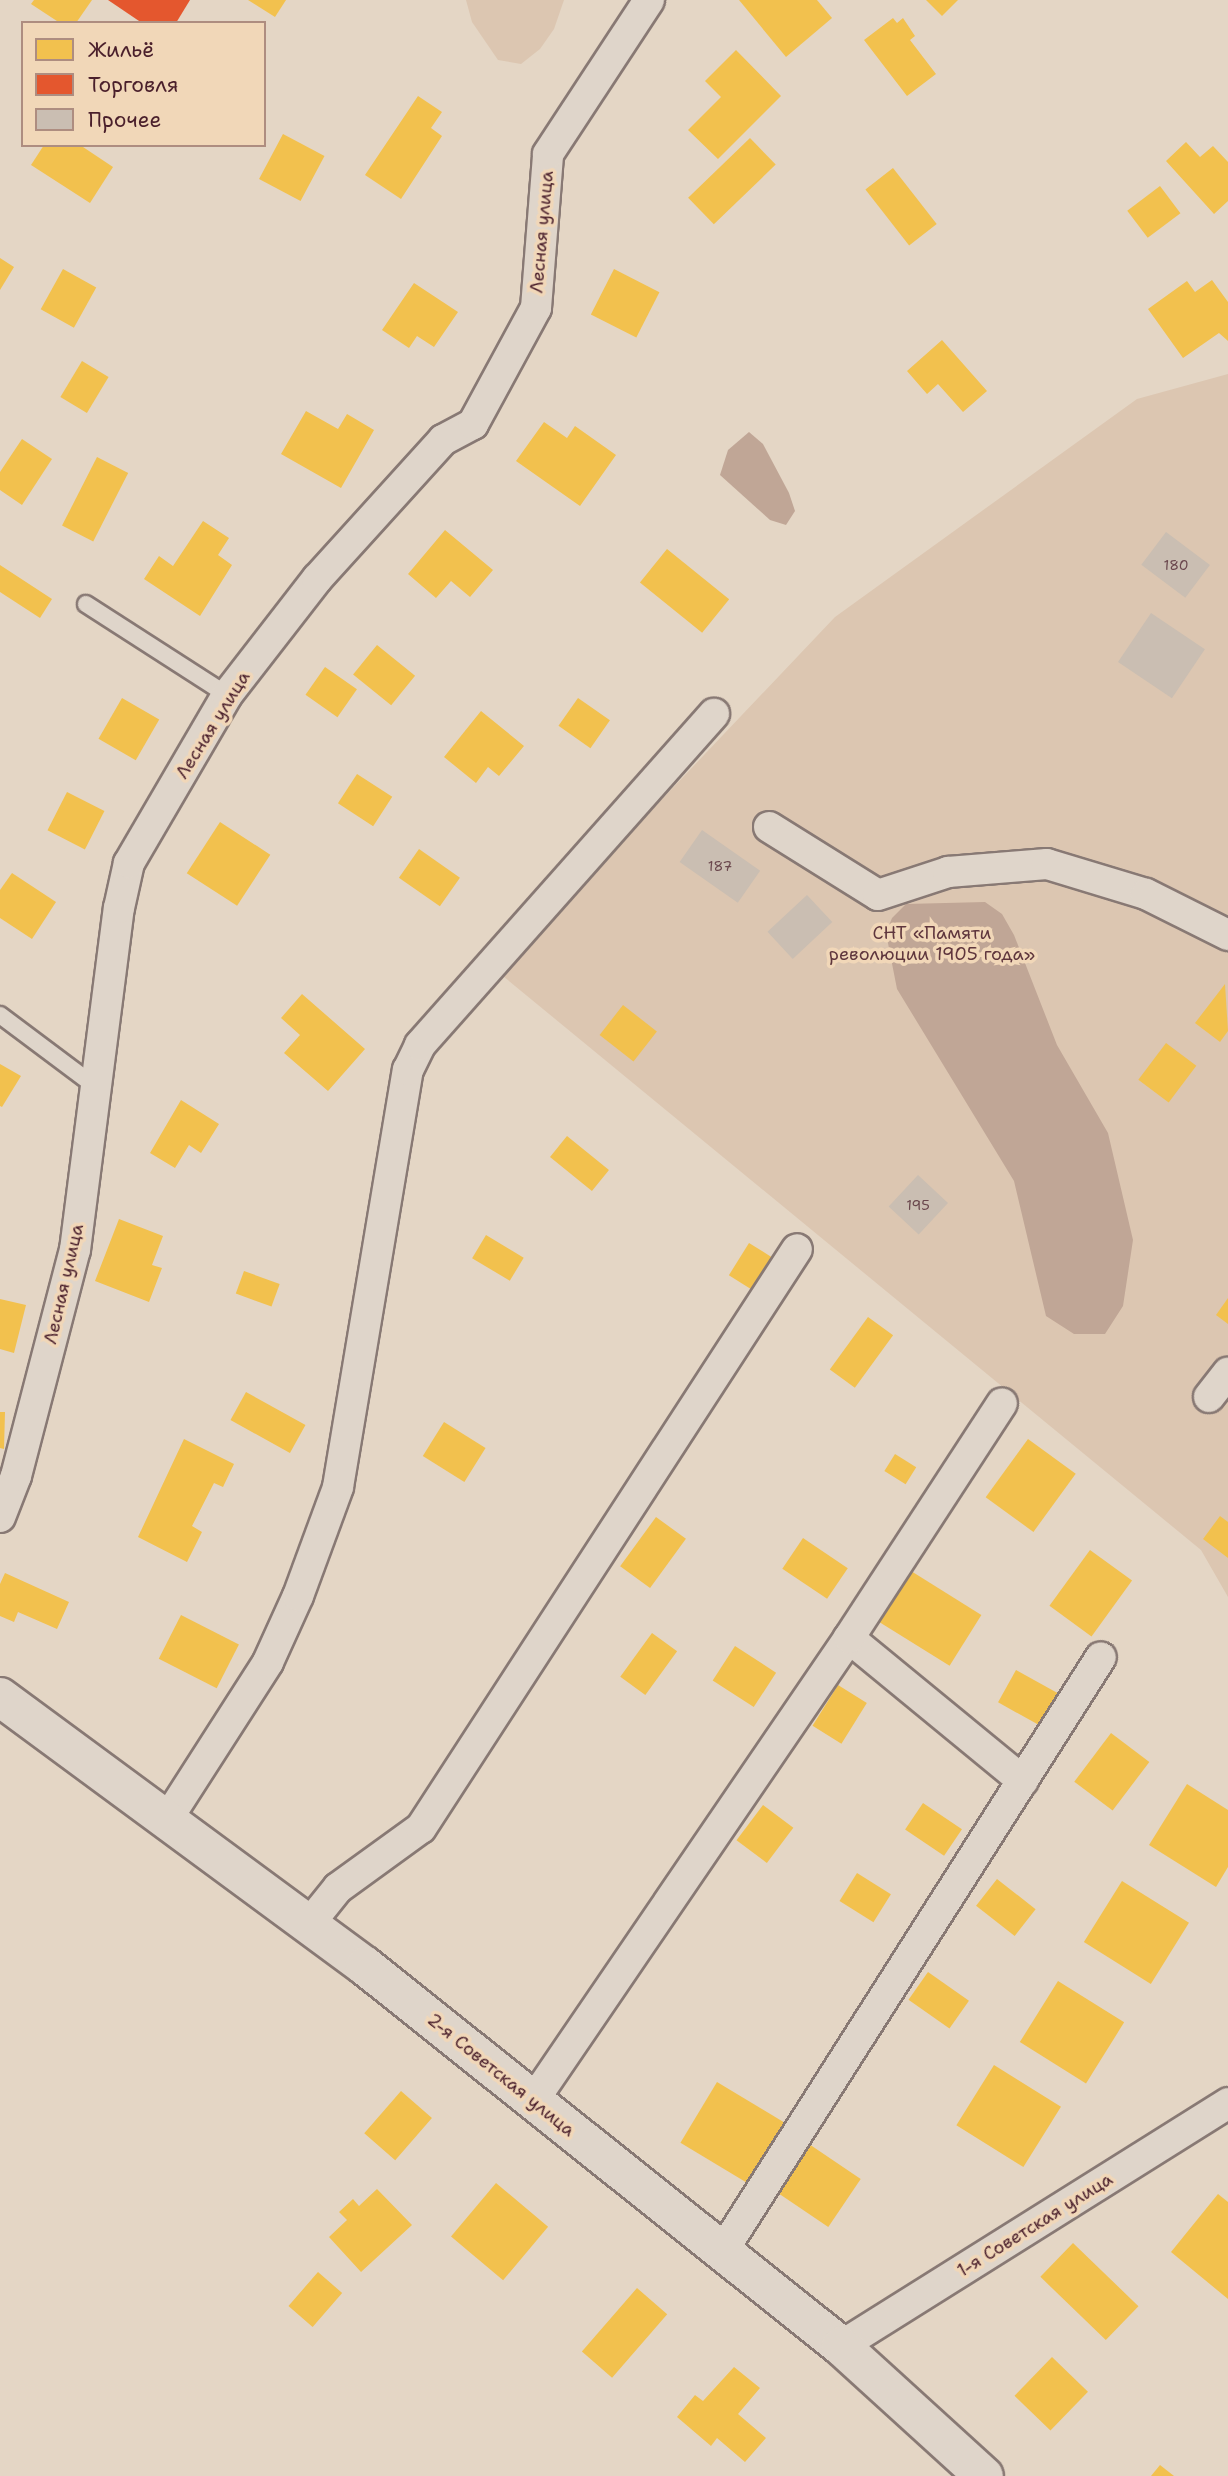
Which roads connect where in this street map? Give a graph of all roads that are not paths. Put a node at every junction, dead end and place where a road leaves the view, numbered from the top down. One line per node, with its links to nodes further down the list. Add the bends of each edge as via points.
1 (649, 0): 3 (street, Лесная улица, via 548,154 536,308 473,424 443,440 335,559)
2 (86, 604): 3 (lane)
3 (227, 695): 8 (street, Лесная улица, via 129,863 119,908)
4 (714, 714): 18 (street, via 420,1045 408,1070 338,1488 268,1662)
5 (769, 827): 6 (street, via 878,895 948,872 1047,864 1146,894)
6 (1228, 935)
7 (0, 1015): 8 (lane)
8 (99, 1089): 13 (street, Лесная улица, via 75,1250 16,1476)
9 (797, 1249): 19 (street, via 421,1828 338,1888)
10 (1228, 1373): 11 (street)
11 (1209, 1397)
12 (1002, 1403): 14 (street)
13 (0, 1517)
14 (849, 1638): 17 (street); 20 (street)
15 (1101, 1657): 17 (street)
16 (0, 1696): 18 (street, 2-я Советская улица)
17 (1023, 1781): 22 (street)
18 (168, 1818): 19 (street, 2-я Советская улица)
19 (309, 1924): 20 (street, 2-я Советская улица)
20 (533, 2101): 22 (street, 2-я Советская улица)
21 (1228, 2104): 23 (street, 1-я Советская улица)
22 (722, 2252): 23 (street, 2-я Советская улица)
23 (841, 2346): 24 (street, 2-я Советская улица)
24 (984, 2476)

